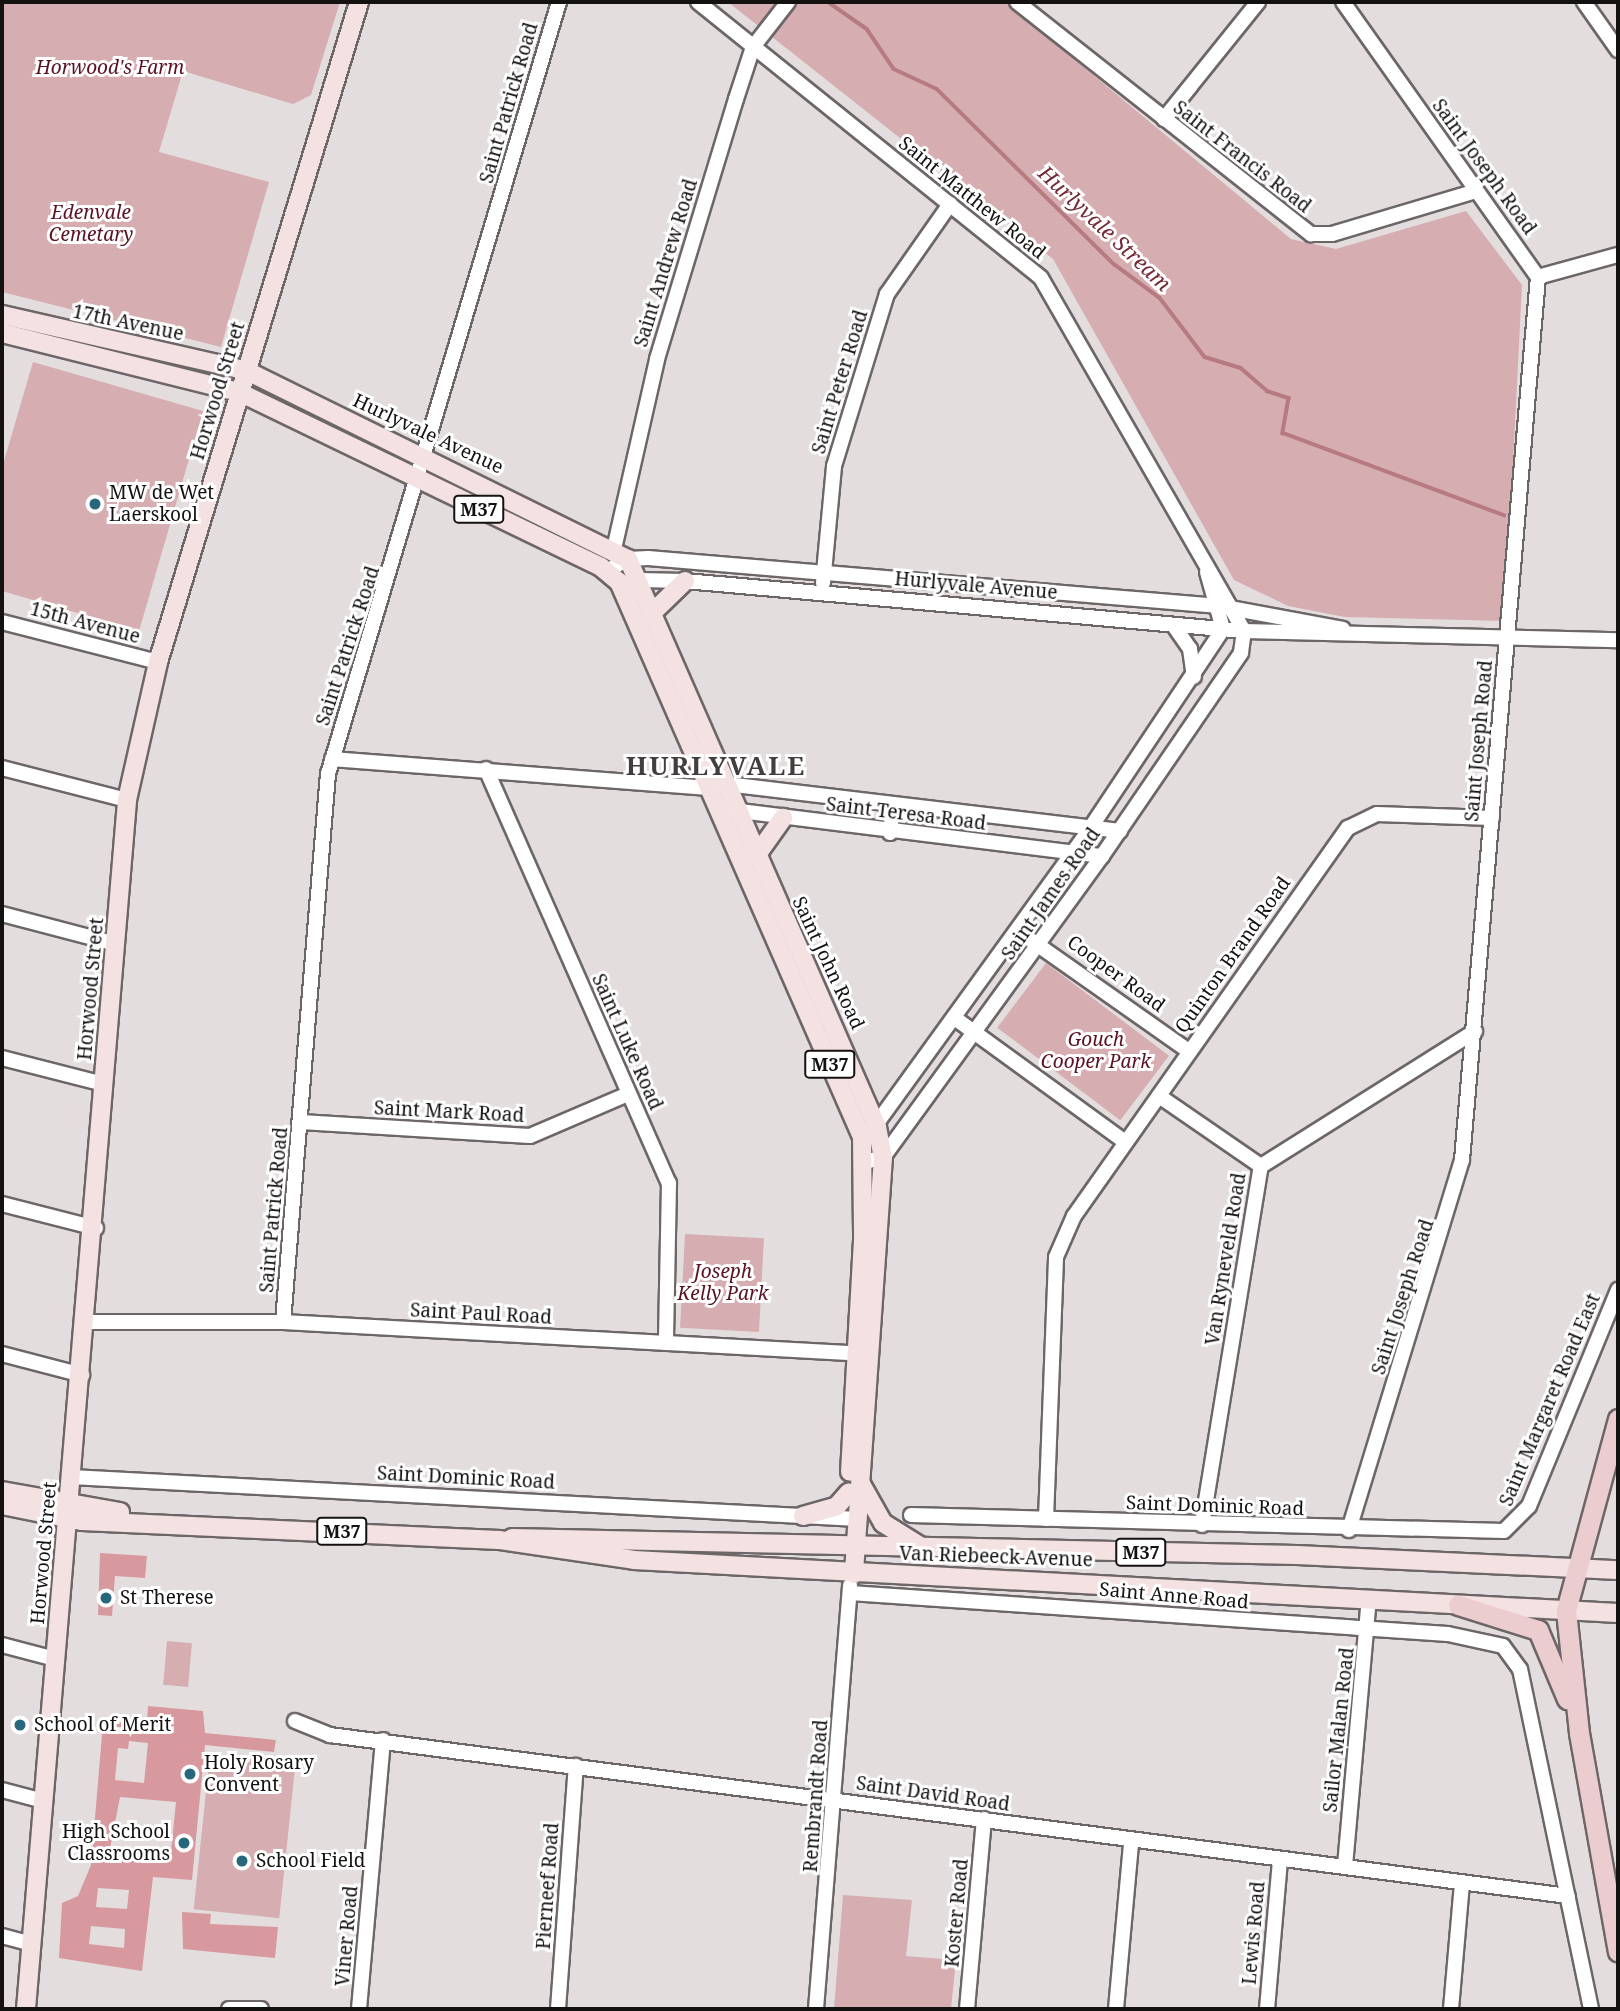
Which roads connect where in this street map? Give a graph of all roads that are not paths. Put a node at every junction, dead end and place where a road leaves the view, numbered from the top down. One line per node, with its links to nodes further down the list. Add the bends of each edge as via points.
1 (359, 2): 18 (main road, Horwood Street)
2 (559, 2): 20 (street, Saint Patrick Road)
3 (698, 2): 9 (street, Saint Matthew Road)
4 (788, 2): 9 (street, Saint Andrew Road)
5 (1019, 2): 11 (street, Saint Francis Road)
6 (1258, 2): 11 (street)
7 (1343, 2): 12 (street, Saint Joseph Road)
8 (1584, 2): 10 (street)
9 (753, 47): 13 (street, Saint Matthew Road); 24 (street, Saint Andrew Road, via 657,359)
10 (1618, 50)
11 (1164, 119): 12 (street, Saint Francis Road, via 1311,233 1332,234)
12 (1476, 191): 15 (street, Saint Joseph Road)
13 (950, 204): 22 (street, Saint Matthew Road, via 1052,292); 26 (street, Saint Peter Road, via 887,294 834,467)
14 (1618, 255): 15 (street)
15 (1538, 276): 41 (street, Saint Joseph Road)
16 (2, 315): 18 (main road, 17th Avenue / M37)
17 (2, 333): 19 (main road, 17th Avenue / M37)
18 (245, 370): 19 (main road, Horwood Street); 20 (main road, Hurlyvale Avenue / M37)
19 (239, 392): 21 (main road, M37); 44 (main road, Horwood Street)
20 (426, 458): 21 (street, Saint Patrick Road); 24 (main road, Hurlyvale Avenue / M37)
21 (419, 479): 23 (main road, M37); 46 (street, Saint Patrick Road)
22 (1202, 551): 31 (street, Saint Matthew Road); 32 (street, Saint Matthew Road)
23 (567, 552): 25 (main road, M37); 34 (main road, via 608,583)
24 (621, 554): 25 (street); 26 (street, Hurlyvale Avenue); 27 (main road, Saint John Road / M37)
25 (607, 571): 29 (main road, M37)
26 (824, 574): 30 (street, Saint Peter Road); 31 (street, Hurlyvale Avenue)
27 (639, 580): 28 (street, Hurlyvale Avenue); 29 (street); 33 (main road, Saint John Road / M37)
28 (685, 581): 30 (street, Hurlyvale Avenue); 33 (main road)
29 (623, 591): 34 (main road, Saint John Road / M37)
30 (822, 592): 36 (street, Hurlyvale Avenue)
31 (1219, 606): 32 (street, Hurlyvale Avenue); 37 (street, Saint Matthew Road)
32 (1235, 608): 38 (street, Saint Matthew Road); 40 (street, Hurlyvale Avenue)
33 (652, 613): 49 (main road, Saint John Road / M37)
34 (635, 621): 50 (main road, Saint John Road / M37)
35 (2, 622): 44 (street, 15th Avenue)
36 (1174, 626): 37 (street, Hurlyvale Avenue); 45 (street, via 1190,649)
37 (1223, 629): 38 (street, Hurlyvale Avenue); 45 (street, Saint James Road)
38 (1244, 631): 39 (street, Hurlyvale Avenue); 43 (street, Saint James Road)
39 (1268, 632): 40 (street, Hurlyvale Avenue); 43 (street)
40 (1354, 632): 41 (street, Hurlyvale Avenue)
41 (1508, 638): 42 (street, Hurlyvale Avenue); 55 (street, Saint Joseph Road)
42 (1618, 640)
43 (1241, 653): 57 (street, Saint James Road)
44 (158, 662): 51 (main road, Horwood Street)
45 (1194, 677): 56 (street, Saint James Road)
46 (332, 759): 48 (street, Saint Teresa Road); 74 (street, Saint Patrick Road)
47 (2, 768): 51 (street)
48 (486, 769): 50 (street, Saint Teresa Road); 72 (street, Saint Luke Road)
49 (725, 785): 50 (street, Saint Teresa Road); 52 (street, Saint Teresa Road); 53 (main road, Saint John Road / M37)
50 (705, 787): 53 (street, Saint Teresa Road); 75 (main road, Saint John Road / M37)
51 (127, 800): 64 (main road, Horwood Street)
52 (894, 804): 56 (street, Saint Teresa Road); 58 (street)
53 (736, 811): 54 (street, Saint Teresa Road); 60 (main road, Saint John Road / M37)
54 (783, 818): 58 (street, Saint Teresa Road); 60 (main road)
55 (1492, 818): 67 (street, Saint Joseph Road); 69 (street, Quinton Brand Road, via 1377,814 1348,828)
56 (1091, 827): 57 (street, Saint Teresa Road); 59 (street, Saint James Road)
57 (1120, 831): 61 (street, Saint James Road)
58 (890, 833): 59 (street, Saint Teresa Road)
59 (1073, 852): 61 (street, Saint Teresa Road); 63 (street, Saint James Road)
60 (756, 856): 75 (main road, Saint John Road / M37)
61 (1102, 856): 65 (street, Saint James Road)
62 (2, 914): 64 (street)
63 (1018, 931): 65 (street, Cooper Road); 66 (street, Saint James Road)
64 (116, 944): 71 (main road, Horwood Street)
65 (1039, 944): 68 (street, Saint James Road); 69 (street, Cooper Road)
66 (956, 1019): 68 (street); 75 (street, Saint James Road)
67 (1475, 1031): 79 (street, Van Ryneveld Road); 101 (street, Saint Joseph Road, via 1456,1189)
68 (976, 1033): 76 (street); 77 (street, Saint James Road)
69 (1189, 1051): 73 (street, Quinton Brand Road)
70 (2, 1058): 71 (street)
71 (104, 1084): 81 (main road, Horwood Street)
72 (628, 1094): 74 (street, Saint Mark Road, via 530,1136); 85 (street, Saint Luke Road, via 671,1188)
73 (1159, 1096): 76 (street, Quinton Brand Road); 79 (street)
74 (301, 1122): 84 (street, Saint Patrick Road)
75 (869, 1132): 77 (main road, Saint John Road / M37); 78 (main road, Saint John Road / M37)
76 (1125, 1142): 98 (street, Quinton Brand Road, via 1074,1216 1056,1257)
77 (884, 1157): 78 (street); 87 (main road, Saint John Road / M37)
78 (866, 1162): 87 (main road, Saint John Road / M37)
79 (1261, 1166): 100 (street, Van Ryneveld Road)
80 (2, 1204): 81 (street)
81 (96, 1228): 83 (main road, Horwood Street)
82 (1618, 1290): 99 (street, Saint Margaret Road East, via 1529,1506)
83 (87, 1322): 84 (street, Saint Paul Road); 88 (main road, Horwood Street)
84 (283, 1322): 85 (street, Saint Paul Road)
85 (666, 1343): 87 (street, Saint Paul Road)
86 (2, 1354): 88 (street)
87 (863, 1354): 91 (main road, Saint John Road / M37)
88 (82, 1375): 90 (main road, Horwood Street)
89 (1618, 1419): 105 (highway)
90 (71, 1477): 94 (main road, Horwood Street); 96 (street, Saint Dominic Road)
91 (855, 1488): 96 (main road, via 836,1506); 97 (main road, Saint John Road / M37); 104 (main road, via 883,1523)
92 (2, 1491): 94 (main road, Van Riebeeck Avenue / M37)
93 (2, 1505): 94 (main road, Van Riebeeck Avenue / M37)
94 (67, 1512): 102 (main road, Van Riebeeck Avenue / M37); 116 (main road, Horwood Street)
95 (912, 1515): 98 (street, Saint Dominic Road)
96 (803, 1516): 97 (street, Saint Dominic Road)
97 (853, 1519): 103 (main road, Saint John Road / M37)
98 (1046, 1519): 100 (street, Saint Dominic Road)
99 (1515, 1524): 101 (street, Saint Dominic Road, via 1495,1533)
100 (1202, 1525): 101 (street, Saint Dominic Road)
101 (1349, 1530)
102 (499, 1540): 103 (main road, Van Riebeeck Avenue / M37, via 535,1535); 107 (main road, Van Riebeeck Avenue / M37, via 634,1560)
103 (851, 1547): 104 (main road, Van Riebeeck Avenue / M37); 107 (main road, Saint John Road / M37)
104 (928, 1551): 105 (main road, Van Riebeeck Avenue / M37, via 1297,1555)
105 (1573, 1570): 106 (main road, Van Riebeeck Avenue / M37); 112 (highway)
106 (1618, 1570)
107 (849, 1581): 108 (main road, Van Riebeeck Avenue / M37); 111 (street, Saint Anne Road); 122 (street, Rembrandt Road)
108 (1105, 1582): 109 (main road, Van Riebeeck Avenue / M37); 111 (street)
109 (1369, 1598): 110 (main road, Van Riebeeck Avenue / M37); 114 (street, Sailor Malan Road)
110 (1458, 1605): 112 (main road, Van Riebeeck Avenue / M37); 118 (highway, via 1538,1630)
111 (1102, 1609): 114 (street, Saint Anne Road)
112 (1566, 1611): 113 (main road, Van Riebeeck Avenue / M37); 118 (highway)
113 (1618, 1613)
114 (1368, 1633): 127 (street, Sailor Malan Road); 129 (street, Saint Anne Road, via 1495,1642 1520,1668)
115 (2, 1645): 116 (street)
116 (55, 1658): 123 (main road, Horwood Street)
117 (295, 1721): 119 (street, Saint David Road, via 330,1735)
118 (1579, 1733): 132 (highway)
119 (383, 1740): 120 (street, Saint David Road); 136 (street, Viner Road)
120 (576, 1766): 122 (street, Saint David Road); 137 (street, Pierneef Road)
121 (2, 1790): 123 (street)
122 (836, 1800): 124 (street, Saint David Road); 138 (street, Rembrandt Road)
123 (44, 1801): 131 (main road, Horwood Street)
124 (984, 1819): 125 (street, Saint David Road); 139 (street, Koster Road)
125 (1131, 1843): 126 (street, Saint David Road); 140 (street)
126 (1280, 1861): 127 (street, Saint David Road); 141 (street, Lewis Road)
127 (1345, 1866): 128 (street, Saint David Road)
128 (1462, 1882): 129 (street, Saint David Road); 142 (street)
129 (1568, 1896): 143 (street)
130 (2, 1936): 131 (street)
131 (32, 1944): 133 (main road, Horwood Street)
132 (1618, 1952)
133 (26, 2009)
134 (229, 2009): 135 (street)
135 (261, 2009)
136 (359, 2009)
137 (558, 2009)
138 (816, 2009)
139 (967, 2009)
140 (1116, 2009)
141 (1267, 2009)
142 (1451, 2009)
143 (1591, 2009)

